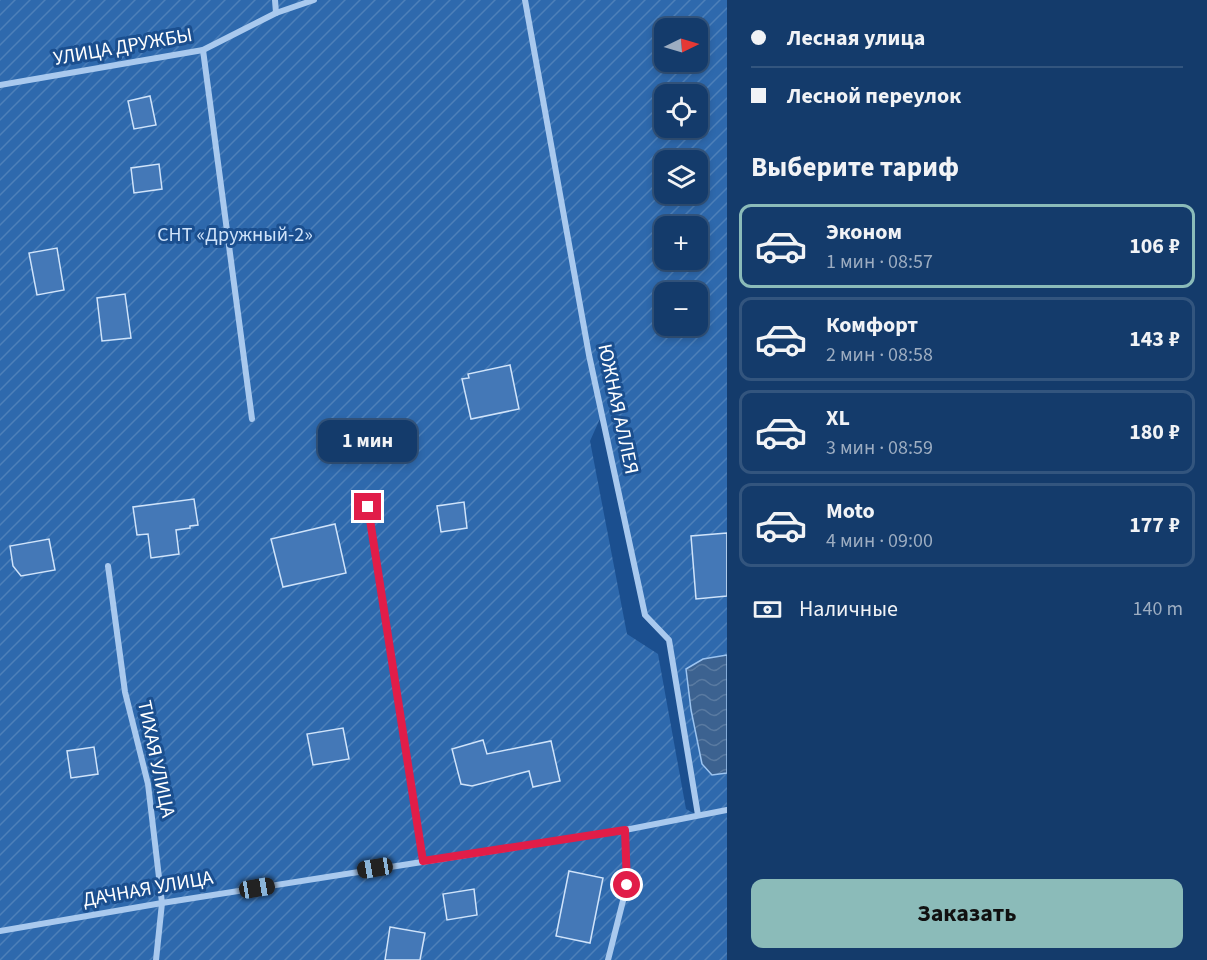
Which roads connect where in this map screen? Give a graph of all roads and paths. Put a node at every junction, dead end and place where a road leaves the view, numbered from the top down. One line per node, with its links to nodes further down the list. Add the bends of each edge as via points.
1 (274, 0): 4 (street)
2 (314, 0): 4 (street, УЛИЦА ДРУЖБЫ)
3 (525, 0): 11 (street, ЮЖНАЯ АЛЛЕЯ, via 589,355 645,615 669,640)
4 (276, 13): 5 (street, УЛИЦА ДРУЖБЫ)
5 (202, 50): 6 (street, УЛИЦА ДРУЖБЫ); 7 (street)
6 (0, 85)
7 (252, 419)
8 (368, 507): 13 (street)
9 (108, 566): 14 (street, ТИХАЯ УЛИЦА, via 125,692 148,784)
10 (727, 810): 11 (street, ДАЧНАЯ УЛИЦА)
11 (698, 816): 12 (street, ДАЧНАЯ УЛИЦА)
12 (625, 830): 13 (street, ДАЧНАЯ УЛИЦА); 17 (street, via 627,885)
13 (423, 861): 14 (street, ДАЧНАЯ УЛИЦА)
14 (162, 903): 15 (street, ДАЧНАЯ УЛИЦА); 16 (street, ТИХАЯ УЛИЦА)
15 (0, 931)
16 (156, 960)
17 (608, 960)

